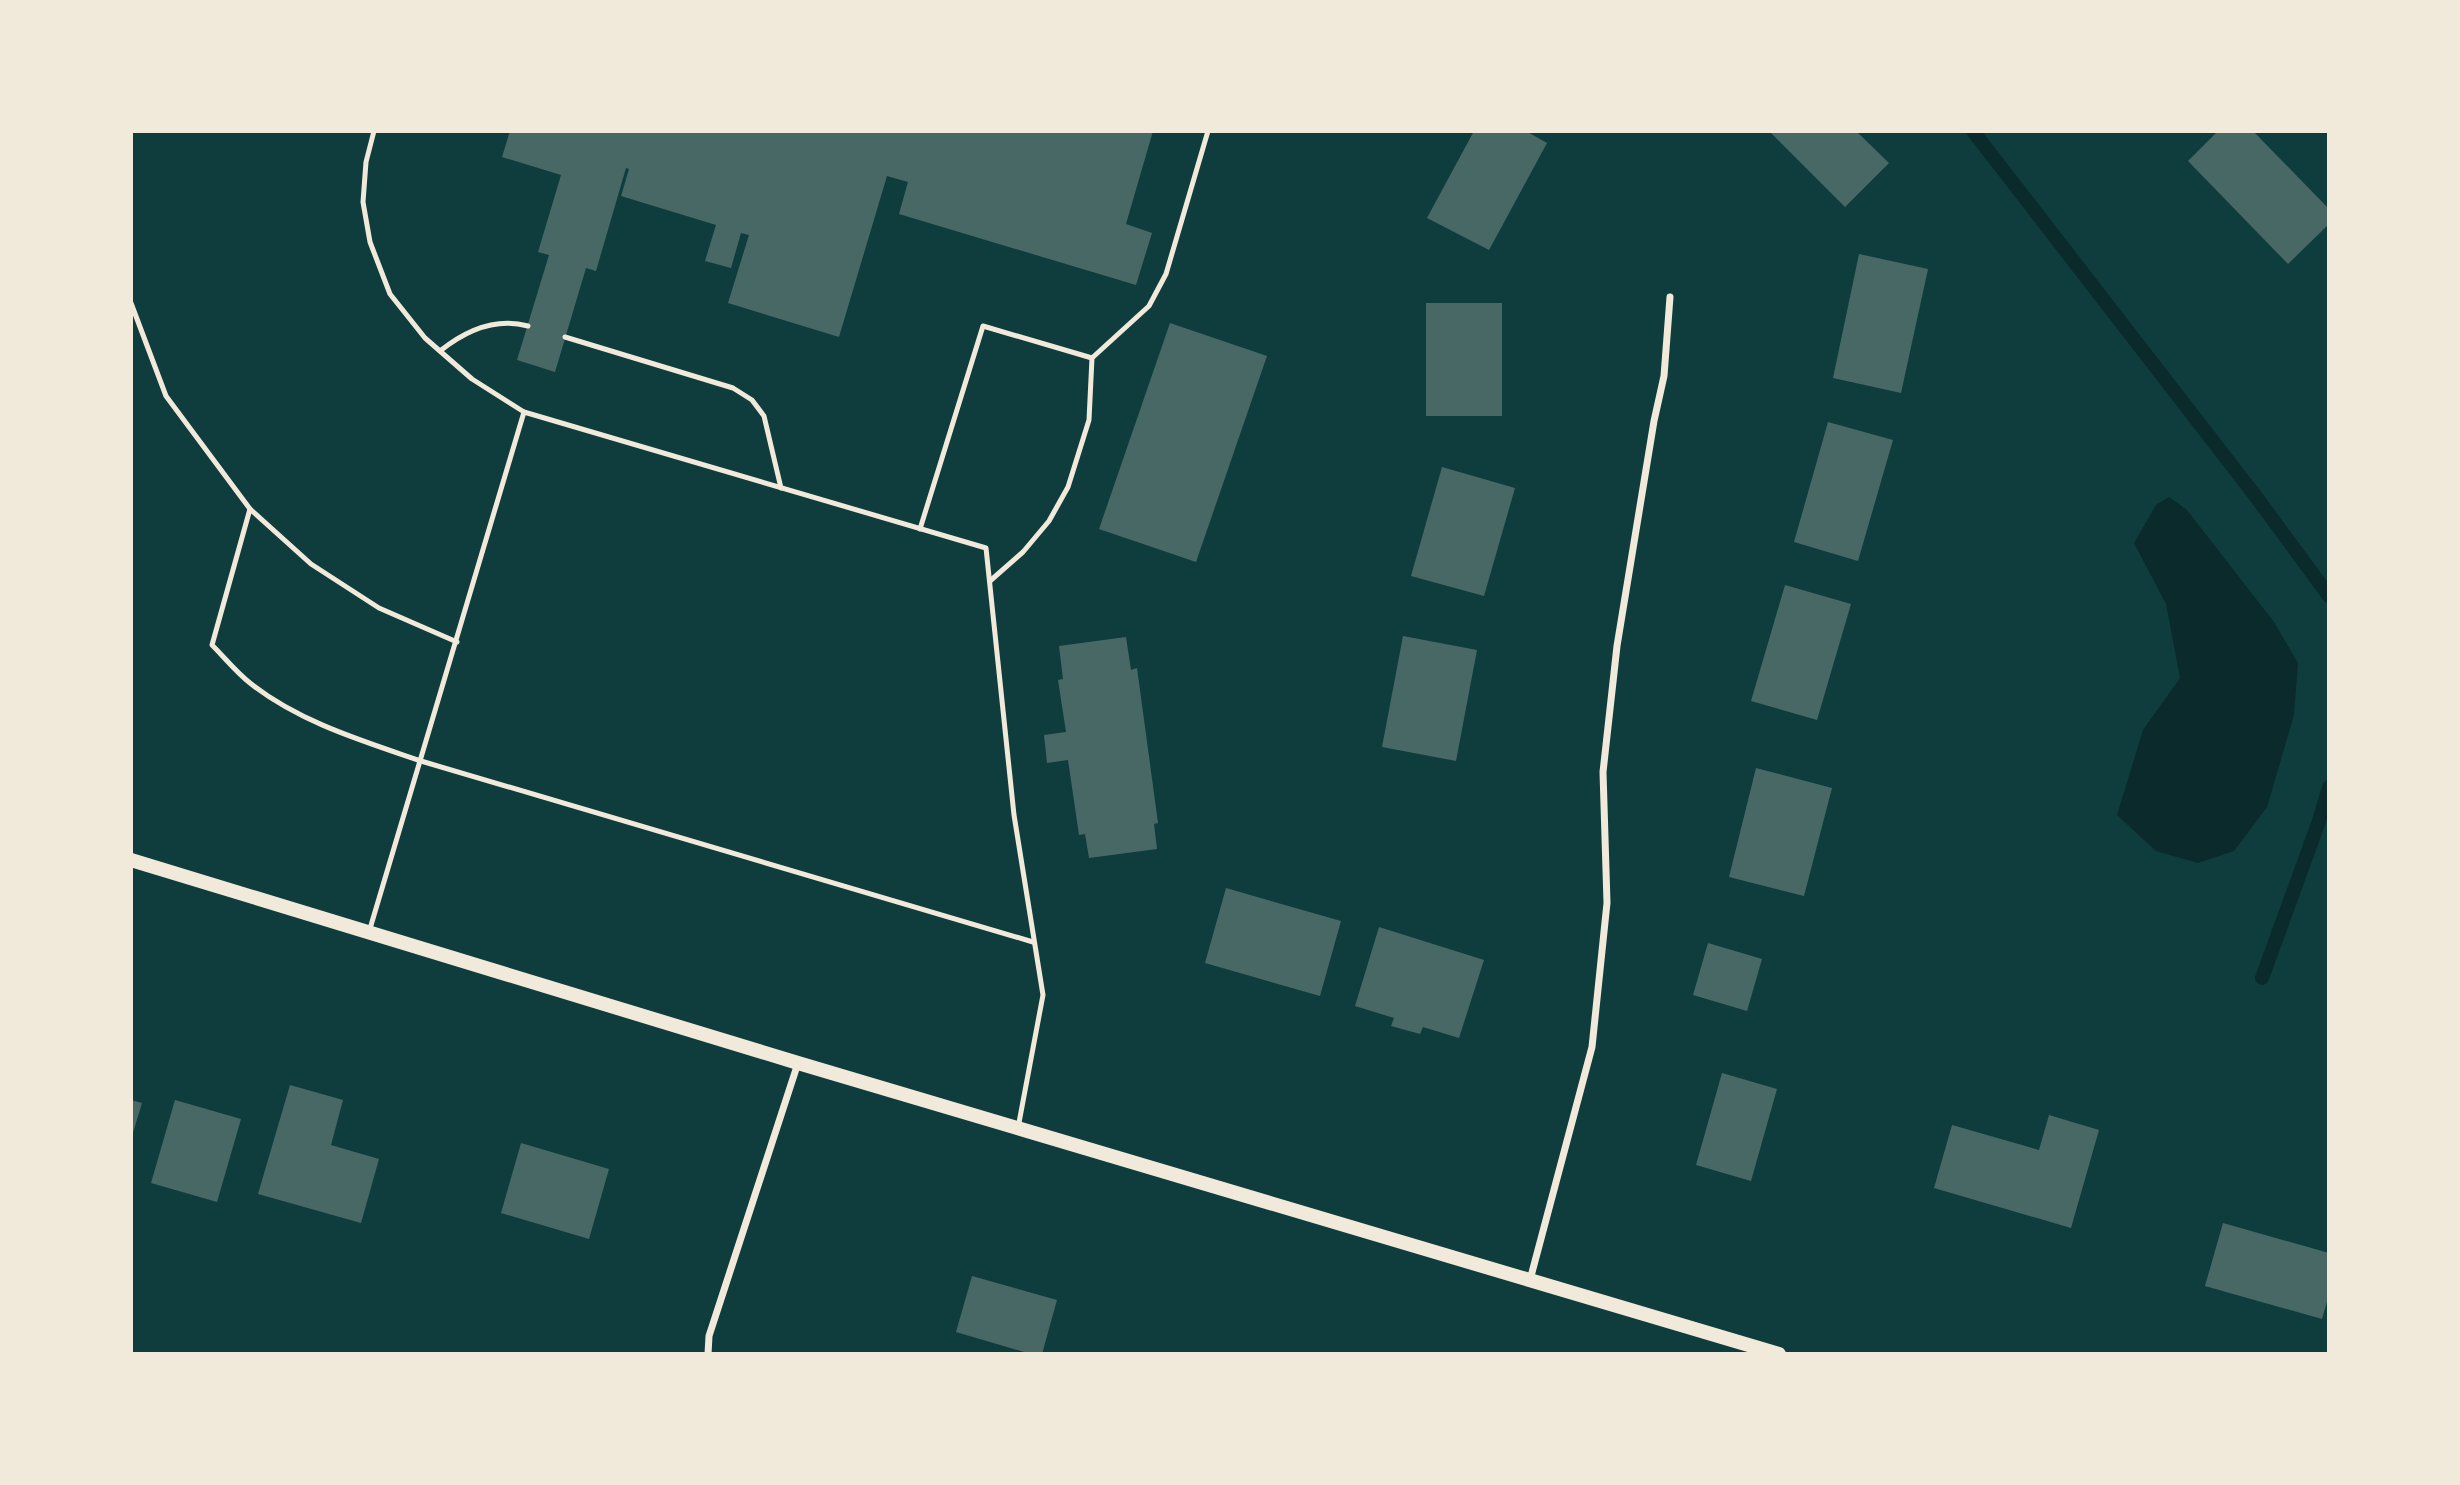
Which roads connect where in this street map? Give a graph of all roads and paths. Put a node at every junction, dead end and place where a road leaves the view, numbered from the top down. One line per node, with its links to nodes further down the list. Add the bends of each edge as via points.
1 (374, 131): 7 (lane, via 363,202 370,242 390,294)
2 (1209, 131): 8 (lane, via 1166,274 1149,306)
3 (1670, 296): 21 (street, via 1664,376 1617,646 1603,772 1607,904 1592,1047)
4 (131, 303): 11 (lane, via 166,396)
5 (527, 326): 7 (lane, via 499,323 475,328)
6 (565, 337): 10 (lane, via 733,388 752,400 764,416)
7 (440, 351): 9 (lane, via 472,379)
8 (1092, 358): 12 (lane, via 983,326); 13 (lane, via 1089,420 1068,487 1032,542)
9 (524, 412): 10 (lane); 14 (lane)
10 (781, 488): 12 (lane)
11 (250, 509): 14 (lane, via 310,564 379,607); 15 (lane, via 212,645 250,683 295,711)
12 (920, 529): 13 (lane, via 986,548)
13 (990, 581): 18 (lane, via 1014,816)
14 (457, 642): 15 (lane)
15 (421, 761): 17 (lane); 18 (lane)
16 (131, 860): 17 (main road)
17 (369, 932): 19 (main road)
18 (1033, 942): 20 (lane, via 1043,995)
19 (798, 1063): 20 (main road); 22 (street, via 709,1336)
20 (1018, 1128): 21 (main road)
21 (1530, 1280): 23 (main road)
22 (708, 1354)
23 (1779, 1354)

